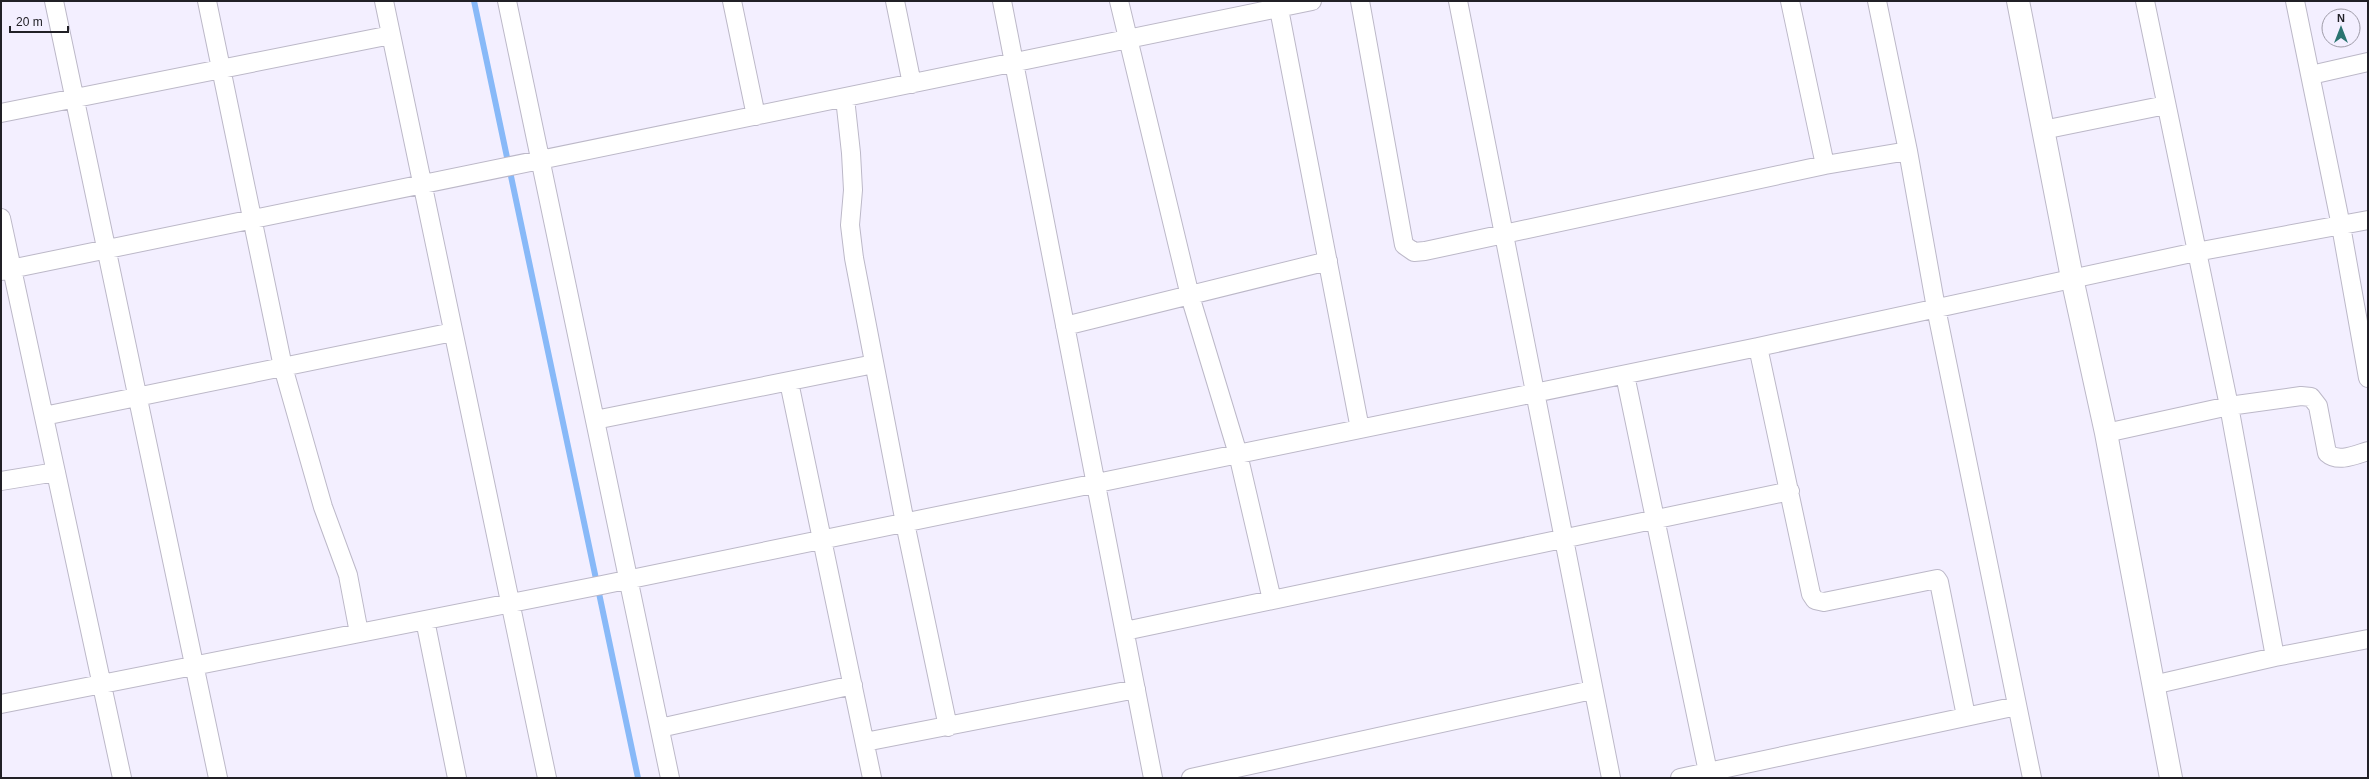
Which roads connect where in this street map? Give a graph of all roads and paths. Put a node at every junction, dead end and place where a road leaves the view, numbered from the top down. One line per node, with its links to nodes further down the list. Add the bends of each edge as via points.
1 (54, 1): 25 (street)
2 (207, 1): 22 (street)
3 (384, 1): 18 (street)
4 (507, 1): 32 (street)
5 (732, 1): 29 (street)
6 (895, 1): 24 (street)
7 (1002, 1): 21 (street)
8 (1119, 1): 19 (street)
9 (1312, 1): 17 (street)
10 (1360, 1): 39 (street, via 1404,244 1414,252)
11 (1458, 1): 39 (street)
12 (1790, 1): 33 (street)
13 (1877, 1): 31 (street)
14 (2018, 1): 30 (street)
15 (2145, 1): 27 (street)
16 (2295, 1): 23 (street)
17 (1279, 9): 19 (street); 42 (street)
18 (391, 35): 22 (street); 34 (street)
19 (1127, 40): 21 (street); 45 (street)
20 (2368, 62): 23 (street)
21 (1014, 63): 24 (street); 47 (street)
22 (221, 69): 25 (street); 36 (street)
23 (2311, 75): 38 (street)
24 (912, 84): 26 (street)
25 (74, 98): 28 (street); 40 (street)
26 (845, 98): 29 (street); 50 (street, via 853,190 850,225)
27 (2166, 105): 30 (street); 41 (street)
28 (1, 113)
29 (756, 116): 32 (street)
30 (2043, 130): 44 (street)
31 (1908, 150): 33 (street); 46 (street)
32 (541, 161): 34 (street); 59 (street)
33 (1825, 165): 39 (street)
34 (423, 185): 36 (street); 48 (street)
35 (1, 218): 43 (street)
36 (252, 219): 40 (street); 51 (street)
37 (2368, 220): 38 (street)
38 (2341, 226): 41 (street); 53 (street)
39 (1504, 234): 55 (street)
40 (106, 249): 43 (street); 56 (street)
41 (2196, 252): 44 (street); 57 (street)
42 (1328, 261): 45 (street); 60 (street)
43 (6, 269): 58 (street)
44 (2072, 278): 46 (street); 61 (street)
45 (1190, 296): 47 (street); 63 (street)
46 (1936, 308): 49 (street); 87 (street)
47 (1065, 326): 66 (street)
48 (453, 332): 51 (street); 74 (street)
49 (1758, 347): 52 (street); 67 (street)
50 (874, 364): 54 (street); 69 (street)
51 (283, 367): 56 (street); 77 (street, via 323,506 348,575)
52 (1625, 375): 55 (street); 68 (street)
53 (2368, 376)
54 (789, 382): 59 (street); 70 (street)
55 (1535, 393): 60 (street); 71 (street)
56 (138, 397): 58 (street); 80 (street)
57 (2228, 406): 61 (street); 62 (street, via 2301,396 2311,397 2318,406 2327,453 2332,458); 79 (street)
58 (44, 416): 64 (street)
59 (595, 420): 72 (street)
60 (1360, 429): 63 (street)
61 (2106, 433): 82 (street)
62 (2368, 452)
63 (1238, 454): 66 (street); 73 (street)
64 (56, 472): 65 (street); 81 (street)
65 (1, 481)
66 (1096, 483): 69 (street); 76 (street)
67 (1790, 491): 68 (street); 88 (street, via 1811,594 1815,600 1824,602 1932,578 1939,582)
68 (1656, 519): 71 (street); 92 (street)
69 (905, 523): 70 (street); 89 (street)
70 (822, 539): 72 (street); 83 (street)
71 (1564, 539): 73 (street); 85 (street)
72 (628, 579): 74 (street); 90 (street)
73 (1272, 600): 76 (street)
74 (510, 602): 75 (street); 96 (street)
75 (425, 620): 77 (street); 95 (street)
76 (1125, 631): 84 (street)
77 (359, 633): 80 (street)
78 (2368, 639): 79 (street)
79 (2275, 657): 82 (street)
80 (194, 666): 81 (street); 94 (street)
81 (102, 684): 86 (street); 93 (street)
82 (2153, 685): 104 (street)
83 (853, 686): 90 (street); 91 (street)
84 (1136, 689): 89 (street); 99 (street)
85 (1592, 690): 100 (street); 101 (street)
86 (1, 704)
87 (2017, 706): 88 (street); 103 (street)
88 (1966, 716): 92 (street)
89 (948, 727): 91 (street)
90 (660, 728): 97 (street)
91 (865, 742): 98 (street)
92 (1708, 772): 102 (street)
93 (122, 778)
94 (218, 778)
95 (457, 778)
96 (547, 778)
97 (670, 778)
98 (872, 778)
99 (1153, 778)
100 (1191, 778)
101 (1611, 778)
102 (1680, 778)
103 (2032, 778)
104 (2171, 778)

